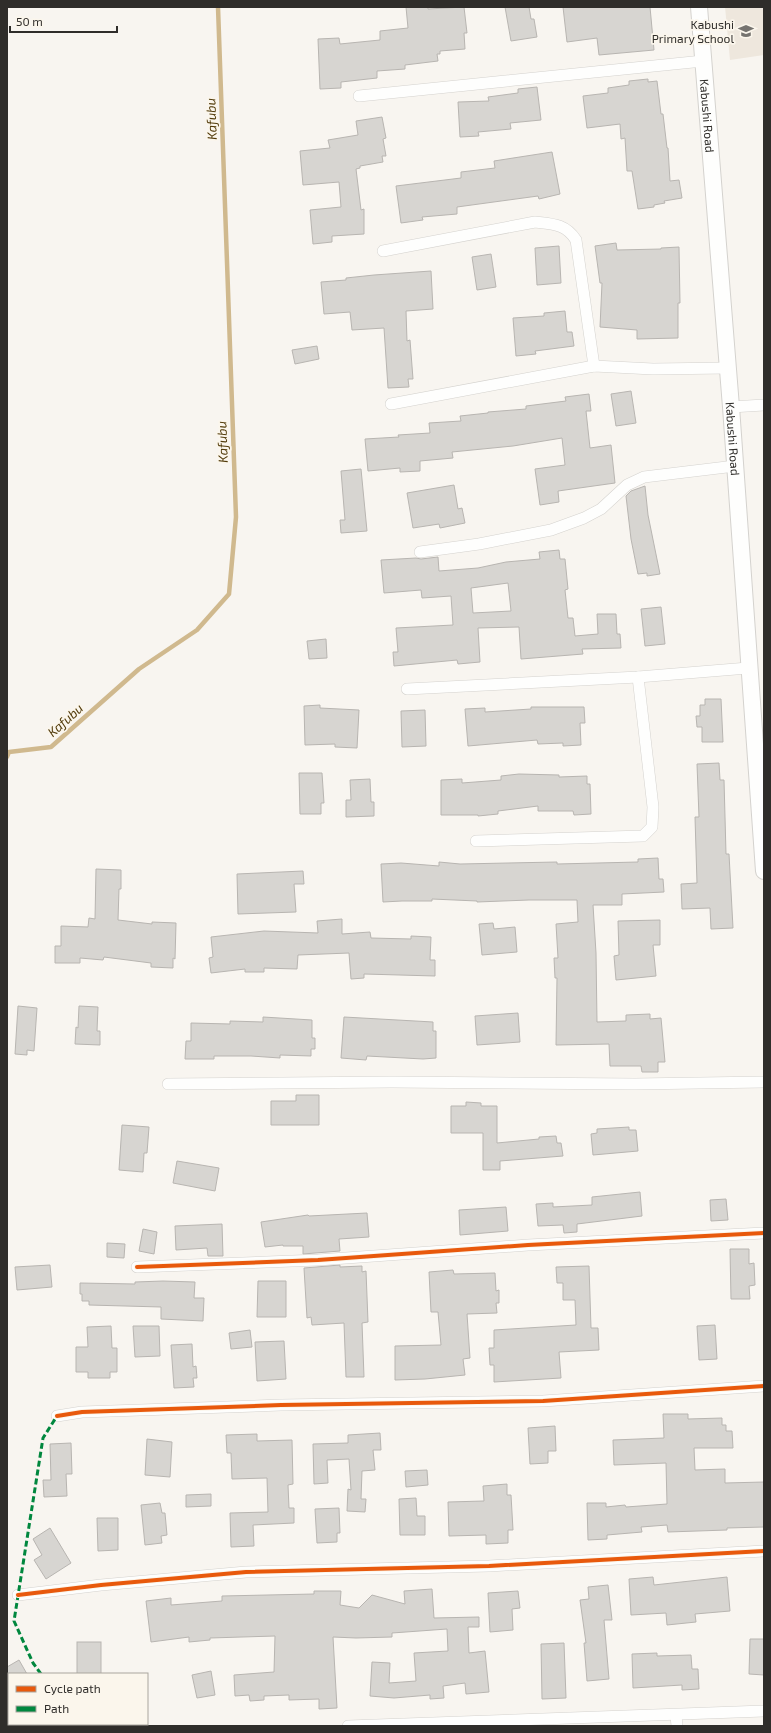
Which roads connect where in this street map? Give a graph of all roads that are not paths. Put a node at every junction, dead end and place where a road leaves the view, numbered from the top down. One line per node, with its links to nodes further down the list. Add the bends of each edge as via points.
1 (698, 7): 2 (main road, Kabushi Road)
2 (703, 61): 3 (street); 6 (main road, Kabushi Road)
3 (359, 96)
4 (383, 251): 5 (street, via 535,222 560,226 570,231 576,240)
5 (594, 366): 6 (street, via 653,369); 7 (street)
6 (727, 368): 9 (main road, Kabushi Road)
7 (391, 404)
8 (764, 405): 9 (street)
9 (731, 407): 10 (main road, Kabushi Road)
10 (735, 466): 11 (street, via 644,477 627,485 601,509 551,530); 12 (main road, Kabushi Road)
11 (420, 552)
12 (748, 668): 13 (street); 16 (main road, Kabushi Road)
13 (638, 677): 14 (street); 15 (street, via 654,807 652,827 643,836)
14 (407, 689)
15 (476, 841)
16 (764, 871)
17 (764, 1082): 18 (street)
18 (168, 1084)
19 (764, 1233): 20 (street, via 528,1245 318,1260)
20 (137, 1268)
21 (764, 1386): 22 (street, via 543,1401 281,1405 82,1412)
22 (56, 1416)
23 (764, 1551): 24 (street, via 489,1566 246,1572)
24 (18, 1595)
25 (764, 1711): 26 (street)
26 (676, 1721): 27 (street)
27 (348, 1726)

